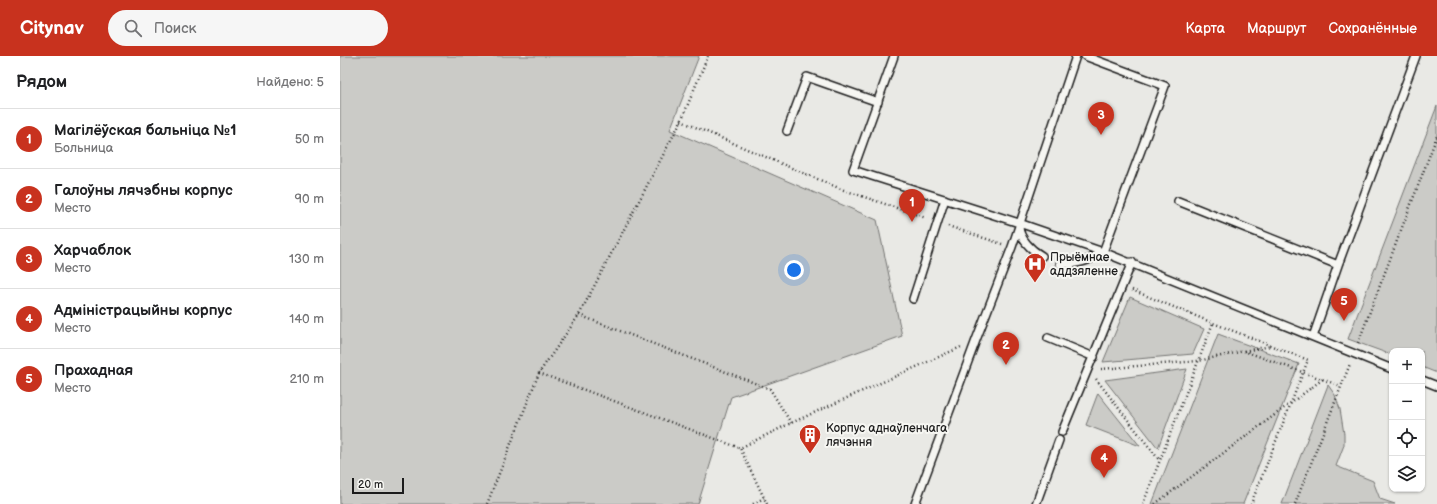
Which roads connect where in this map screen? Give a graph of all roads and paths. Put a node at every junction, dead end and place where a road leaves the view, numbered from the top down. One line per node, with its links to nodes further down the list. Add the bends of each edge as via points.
1 (708, 56): 7 (path)
2 (894, 56): 6 (lane)
3 (1076, 56): 13 (lane)
4 (1085, 56): 15 (lane, via 1165,86)
5 (1416, 56): 19 (lane)
6 (878, 102): 8 (lane, via 807,77); 10 (lane, via 853,170)
7 (681, 121): 12 (path, via 841,189); 22 (path)
8 (787, 131)
9 (1437, 136): 29 (path)
10 (945, 199): 12 (lane); 13 (lane)
11 (1178, 201): 19 (lane)
12 (937, 222): 14 (path); 21 (lane)
13 (1019, 223): 14 (lane); 15 (lane); 16 (lane, via 1022,236 1034,252)
14 (1012, 248): 26 (lane)
15 (1103, 252): 17 (lane); 18 (lane, via 1088,261)
16 (1042, 256)
17 (1132, 262): 20 (lane); 24 (lane)
18 (1060, 264)
19 (1338, 265): 24 (lane)
20 (1122, 286): 23 (path); 30 (lane)
21 (913, 299)
22 (579, 315): 35 (path); 41 (path, via 770,389)
23 (1213, 324): 27 (path); 31 (path)
24 (1313, 337): 29 (lane)
25 (1048, 338): 30 (lane)
26 (976, 340): 41 (path); 50 (lane)
27 (1270, 346): 28 (path); 34 (path, via 1308,360)
28 (1244, 352): 31 (path); 34 (path)
29 (1354, 354): 32 (lane); 38 (path)
30 (1094, 357): 33 (lane)
31 (1198, 361): 33 (path); 45 (path)
32 (1389, 368)
33 (1089, 370): 42 (lane); 45 (path)
34 (1303, 372): 36 (path); 40 (path)
35 (540, 373): 44 (path); 47 (path)
36 (1323, 379): 38 (path); 40 (path)
37 (1425, 381): 39 (lane)
38 (1341, 386): 55 (path)
39 (1437, 386)
40 (1290, 404): 53 (path); 54 (path)
41 (791, 423): 44 (path)
42 (1062, 432)
43 (1059, 440): 51 (lane)
44 (740, 448): 46 (path)
45 (1160, 461): 52 (path)
46 (764, 498): 48 (path); 49 (path)
47 (487, 504)
48 (753, 504)
49 (767, 504)
50 (916, 504)
51 (1036, 504)
52 (1143, 504)
53 (1154, 504)
54 (1251, 504)
55 (1295, 504)

